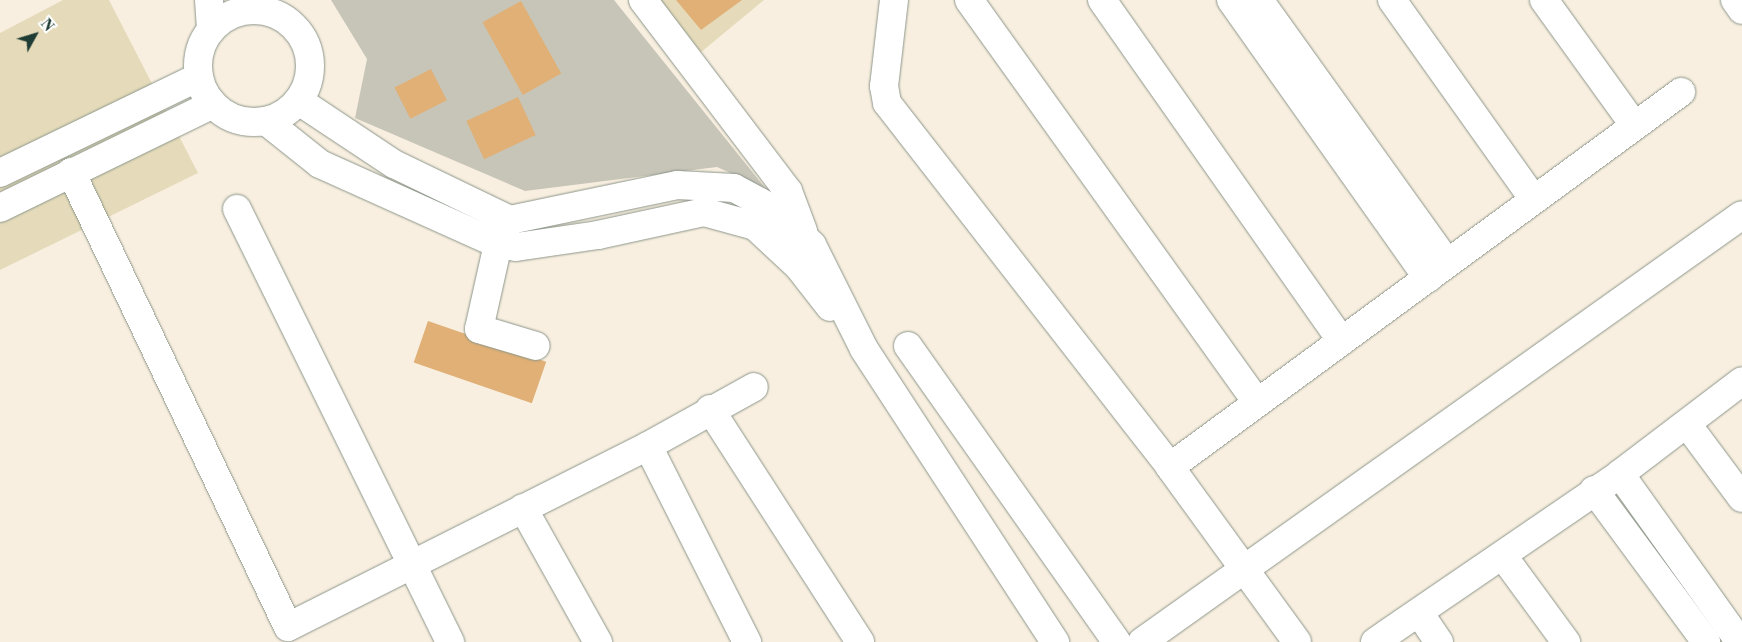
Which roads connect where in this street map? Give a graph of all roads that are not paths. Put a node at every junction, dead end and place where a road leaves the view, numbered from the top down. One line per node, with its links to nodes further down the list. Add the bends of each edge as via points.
1 (209, 0): 13 (street)
2 (643, 0): 28 (street, via 788,191)
3 (894, 0): 40 (street, via 884,86 887,103)
4 (968, 0): 36 (street)
5 (1102, 0): 30 (street)
6 (1231, 0): 29 (street)
7 (1259, 0): 29 (street)
8 (1392, 0): 22 (street)
9 (1544, 0): 19 (street)
10 (1735, 0): 12 (street)
11 (243, 5): 13 (street); 16 (street, via 282,17 302,38 311,65)
12 (1742, 10)
13 (211, 29): 14 (street, via 198,60)
14 (199, 77): 17 (street); 21 (street)
15 (1681, 92): 19 (street)
16 (299, 101): 18 (street); 26 (street, via 394,164)
17 (213, 104): 18 (street, via 247,122); 20 (street)
18 (266, 121): 27 (street, via 320,164)
19 (1635, 126): 22 (street)
20 (71, 172): 23 (street); 49 (street)
21 (0, 173)
22 (1534, 200): 29 (street)
23 (0, 208)
24 (237, 209): 46 (street)
25 (1742, 215): 47 (street)
26 (510, 220): 27 (street); 28 (street, via 677,184 734,188 777,211)
27 (498, 244): 31 (street, via 479,329); 33 (street, via 516,247 598,235 704,212 755,226 798,266)
28 (812, 244): 33 (street)
29 (1437, 271): 30 (street)
30 (1342, 340): 36 (street)
31 (536, 346)
32 (908, 346): 55 (street)
33 (864, 349): 54 (street)
34 (1742, 381): 38 (street)
35 (754, 387): 37 (street)
36 (1257, 403): 40 (street)
37 (710, 410): 39 (street); 53 (street)
38 (1687, 424): 41 (street); 43 (street)
39 (648, 446): 44 (street); 52 (street)
40 (1170, 467): 47 (street)
41 (1620, 474): 42 (street); 62 (street)
42 (1594, 490): 45 (street); 61 (street)
43 (1742, 498)
44 (523, 508): 46 (street); 51 (street)
45 (1503, 556): 48 (street); 60 (street)
46 (412, 564): 49 (street); 50 (street)
47 (1247, 570): 56 (street); 57 (street)
48 (1420, 614): 58 (street); 59 (street)
49 (292, 634)
50 (450, 642)
51 (598, 642)
52 (747, 642)
53 (860, 642)
54 (1055, 642)
55 (1117, 642)
56 (1142, 642)
57 (1297, 642)
58 (1375, 642)
59 (1439, 642)
60 (1566, 642)
61 (1706, 642)
62 (1740, 642)

